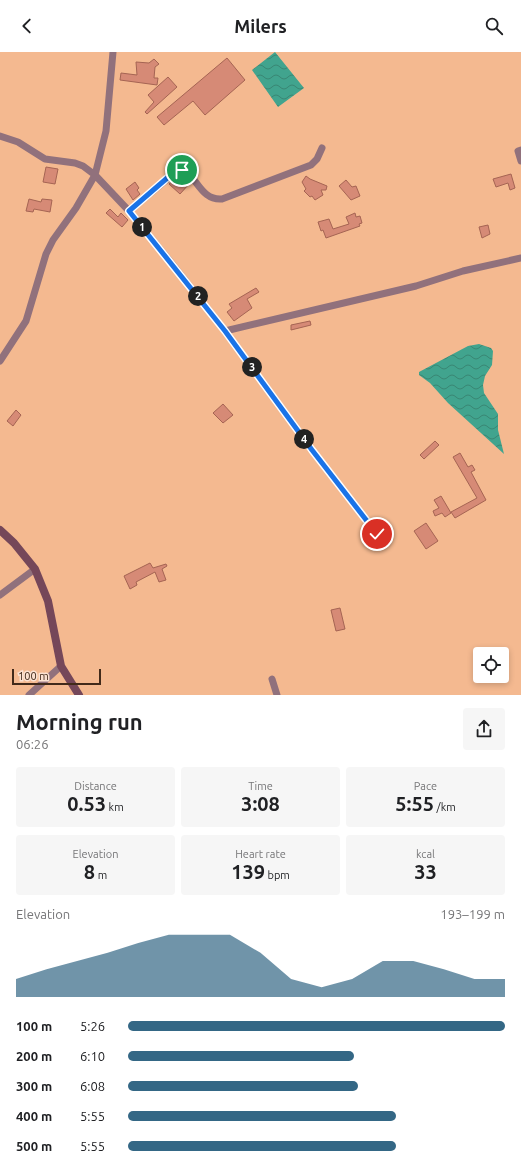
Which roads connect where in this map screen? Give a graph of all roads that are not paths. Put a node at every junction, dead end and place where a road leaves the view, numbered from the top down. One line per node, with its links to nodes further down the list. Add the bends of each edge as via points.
1 (113, 52): 6 (street, via 106,131)
2 (0, 136): 6 (street, via 18,142 44,159 75,163)
3 (322, 148): 7 (street, via 311,165 222,199 214,200 206,195 186,172 178,170)
4 (521, 150): 5 (street, via 518,151)
5 (521, 161)
6 (95, 175): 7 (street); 10 (street, via 73,213 53,240 40,267 26,322)
7 (129, 211): 9 (street)
8 (521, 258): 9 (street, via 463,271 416,286)
9 (225, 331): 12 (street)
10 (0, 361)
11 (0, 530): 13 (street)
12 (377, 534)
13 (35, 569): 14 (street); 15 (street, via 48,601)
14 (0, 595)
15 (61, 666): 17 (street); 18 (street)
16 (272, 680): 19 (street)
17 (29, 695)
18 (79, 695)
19 (277, 695)

